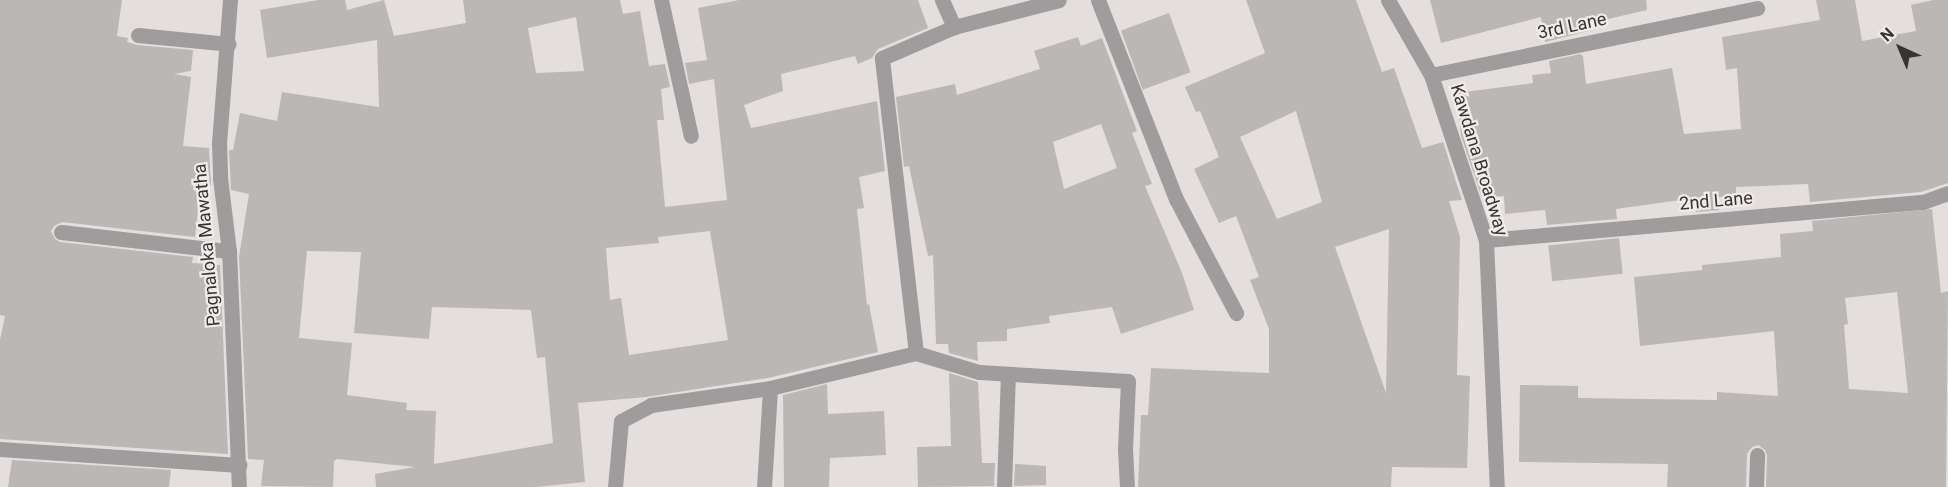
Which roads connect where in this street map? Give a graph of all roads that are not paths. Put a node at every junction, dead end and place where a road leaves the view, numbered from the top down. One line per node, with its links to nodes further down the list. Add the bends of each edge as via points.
1 (230, 0): 10 (street, Pagnaloka Mawatha)
2 (661, 0): 12 (street)
3 (942, 0): 8 (street)
4 (1059, 0): 8 (street)
5 (1098, 0): 17 (street, via 1176,199)
6 (1388, 0): 11 (street, Kawdana Broadway)
7 (1757, 8): 11 (street, 3rd Lane)
8 (954, 27): 18 (street, via 882,58)
9 (138, 35): 10 (street)
10 (229, 44): 16 (street, Pagnaloka Mawatha, via 219,143)
11 (1431, 75): 15 (street, Kawdana Broadway)
12 (692, 136)
13 (1948, 193): 15 (street, 2nd Lane, via 1923,202)
14 (62, 232): 16 (street)
15 (1486, 240): 29 (street, Kawdana Broadway)
16 (230, 251): 23 (street, Pagnaloka Mawatha)
17 (1236, 313)
18 (916, 353): 19 (street, via 979,372); 20 (street)
19 (1008, 375): 27 (street); 28 (street, via 1128,381)
20 (770, 388): 25 (street, via 651,405 621,421); 26 (street)
21 (0, 449): 23 (street)
22 (1757, 455): 30 (street)
23 (239, 465): 24 (street, Pagnaloka Mawatha)
24 (239, 487)
25 (615, 487)
26 (764, 487)
27 (1004, 487)
28 (1127, 487)
29 (1497, 487)
30 (1756, 487)

